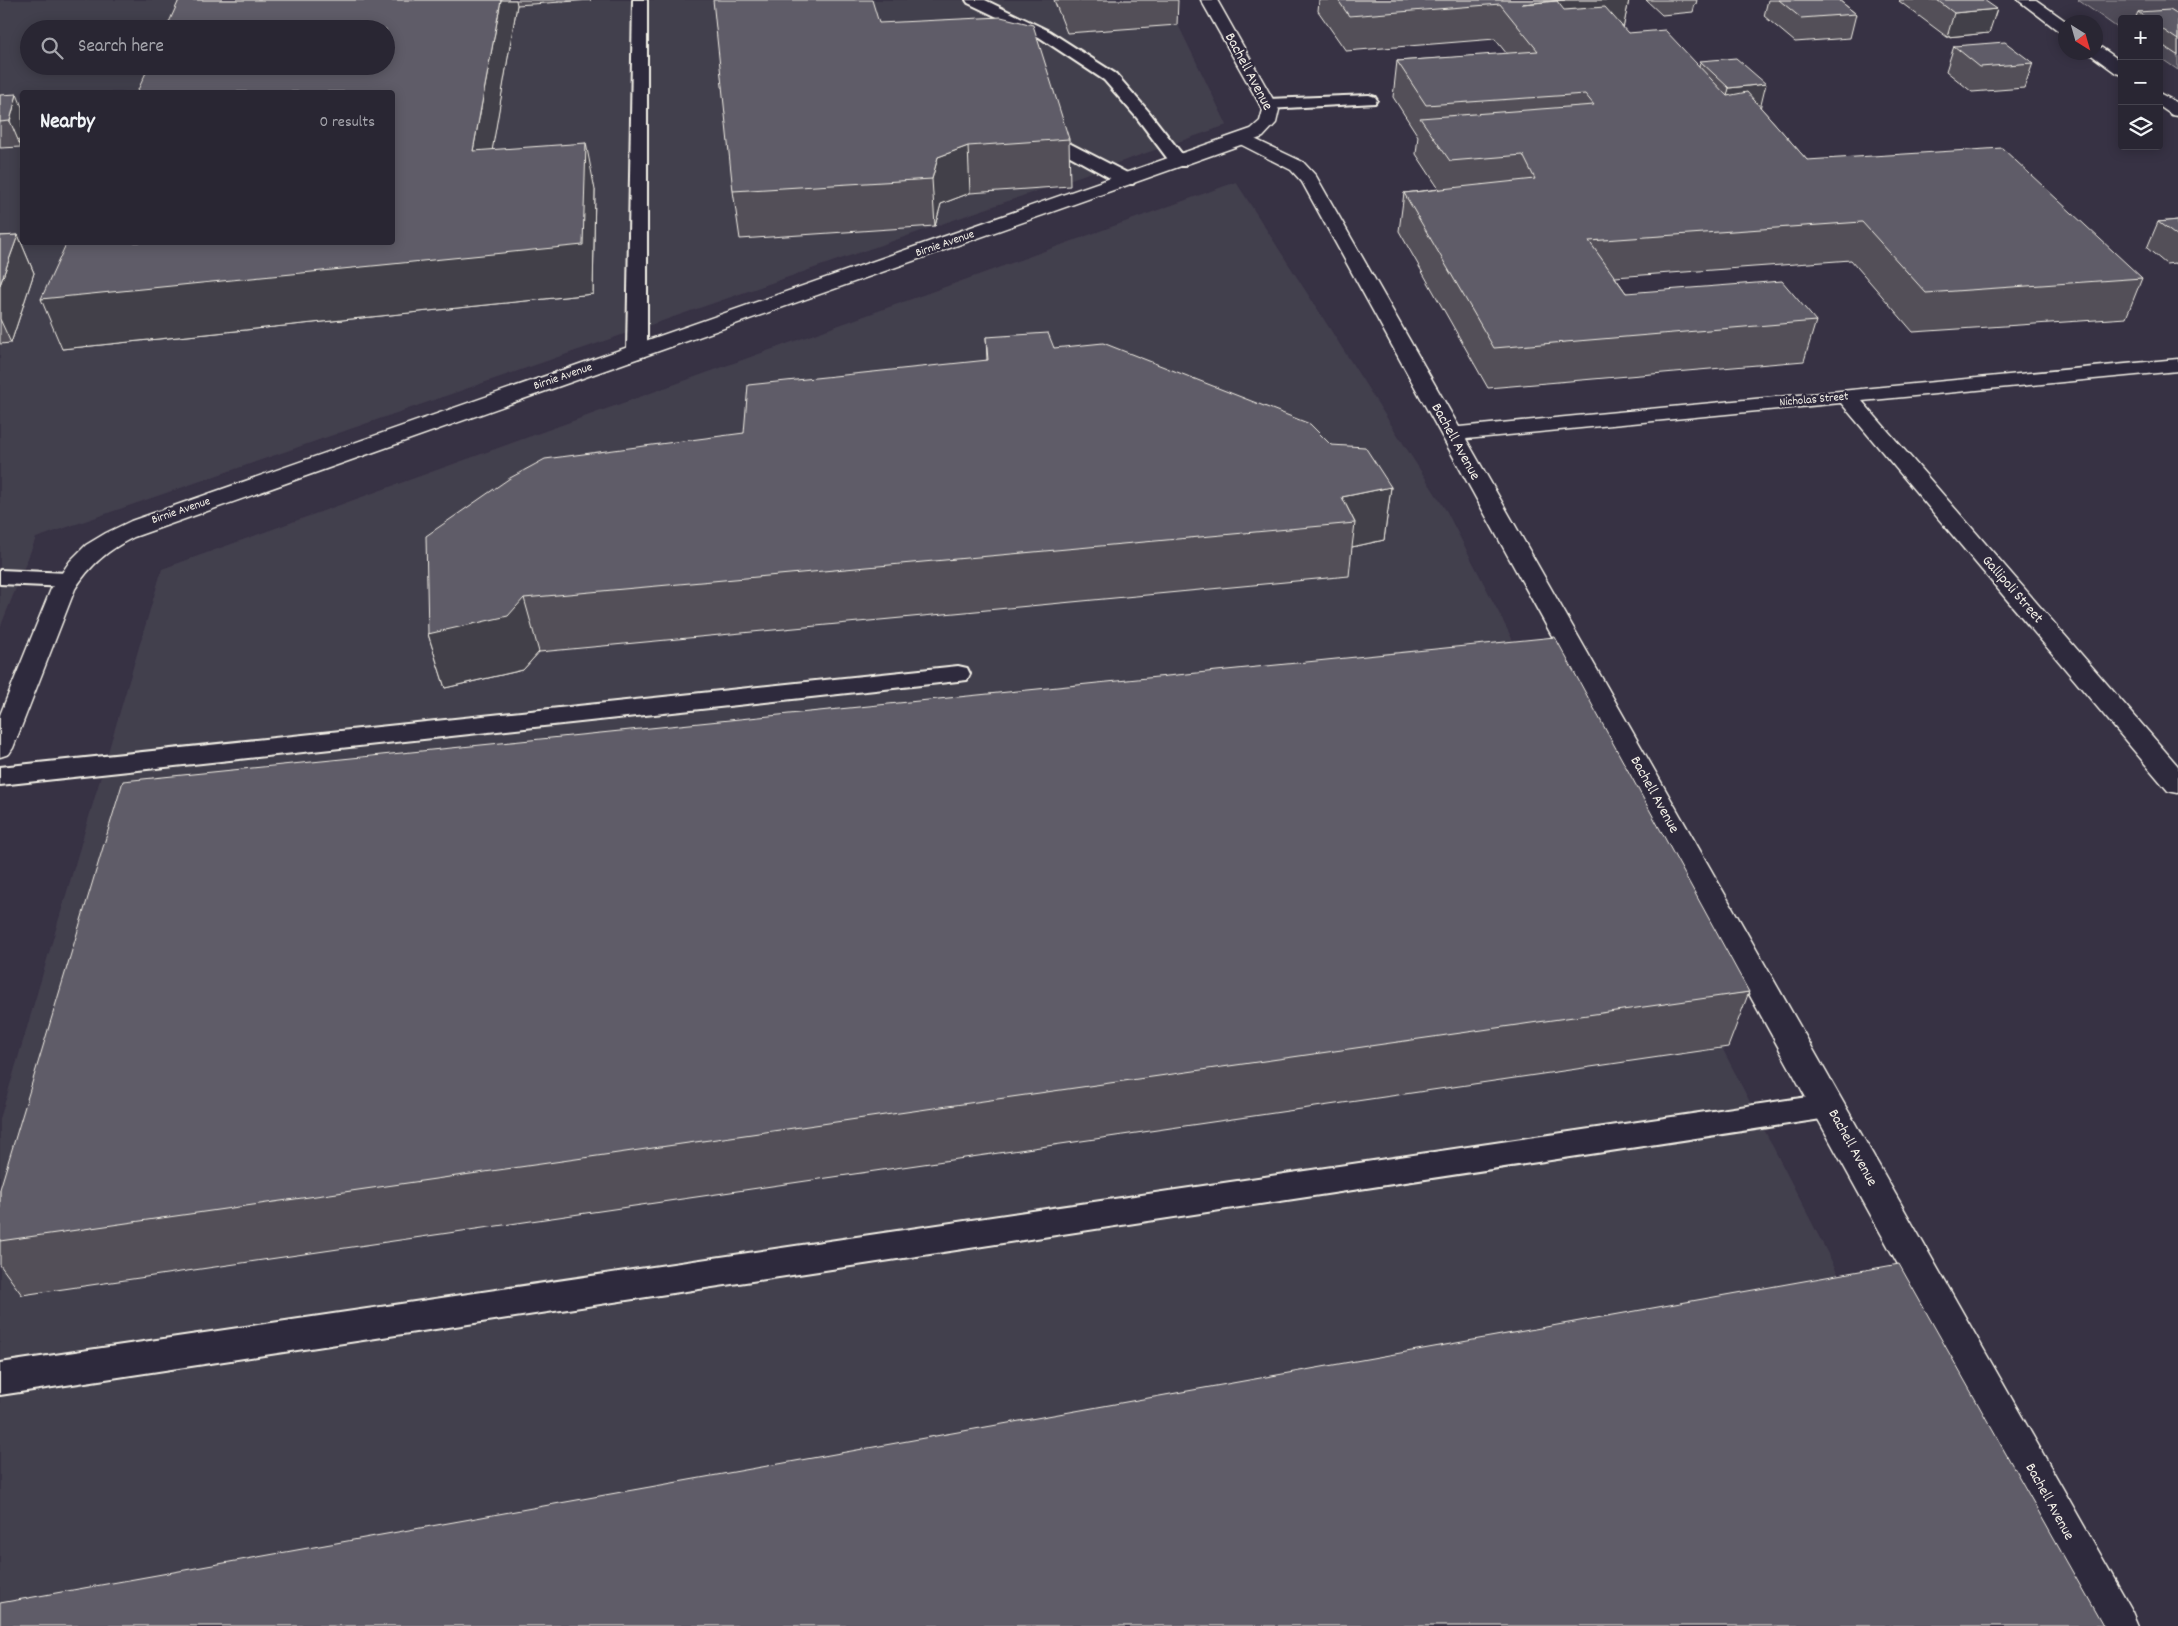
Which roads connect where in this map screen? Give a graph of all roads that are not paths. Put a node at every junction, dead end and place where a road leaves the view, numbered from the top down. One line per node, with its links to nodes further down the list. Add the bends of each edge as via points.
1 (640, 0): 16 (lane)
2 (972, 0): 14 (lane, via 1044,34 1110,77)
3 (1209, 0): 10 (street, Bachell Avenue)
4 (2026, 0): 5 (street)
5 (2058, 23)
6 (2103, 56): 7 (street)
7 (2118, 67)
8 (1369, 100): 10 (lane)
9 (2163, 101): 11 (street)
10 (1268, 104): 12 (street, Bachell Avenue, via 1271,118 1266,126)
11 (2178, 112)
12 (1244, 139): 14 (street, Birnie Avenue); 19 (street, Bachell Avenue, via 1297,166 1310,180)
13 (1067, 147): 15 (lane)
14 (1179, 162): 15 (street, Birnie Avenue)
15 (1128, 180): 16 (street, Birnie Avenue)
16 (637, 352): 21 (street, Birnie Avenue, via 139,526 89,553)
17 (2178, 366): 18 (street, Nicholas Street)
18 (1847, 397): 19 (street, Nicholas Street); 25 (street, Gallipoli Street)
19 (1451, 434): 26 (street, Bachell Avenue)
20 (0, 577): 21 (lane)
21 (68, 580): 23 (street, Birnie Avenue)
22 (958, 674): 24 (lane)
23 (3, 733)
24 (0, 776)
25 (2178, 784)
26 (1828, 1106): 27 (lane); 28 (street, Bachell Avenue)
27 (0, 1378)
28 (2119, 1626)

